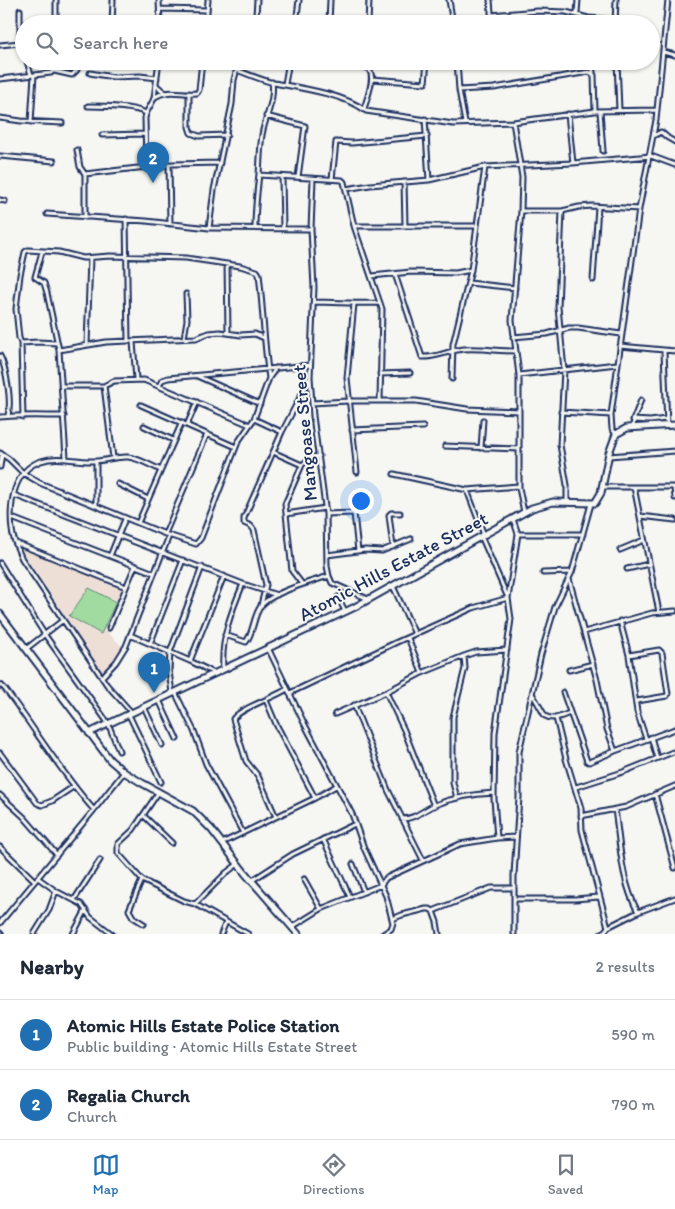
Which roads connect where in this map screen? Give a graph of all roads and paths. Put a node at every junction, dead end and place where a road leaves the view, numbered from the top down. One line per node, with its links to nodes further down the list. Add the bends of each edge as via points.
1 (56, 0): 20 (street)
2 (113, 0): 21 (street)
3 (160, 0): 14 (street)
4 (208, 0): 16 (street)
5 (257, 0): 24 (street)
6 (299, 0): 25 (street)
7 (330, 0): 26 (street)
8 (368, 0): 27 (street)
9 (449, 0): 28 (street)
10 (490, 0): 17 (street)
11 (578, 0): 18 (street)
12 (616, 0): 29 (street)
13 (668, 0): 32 (street)
14 (160, 9): 16 (street); 22 (street)
15 (20, 10): 19 (street)
16 (207, 10): 23 (street)
17 (491, 14): 18 (street, via 538,11)
18 (577, 14)
19 (20, 15)
20 (56, 15)
21 (112, 15)
22 (160, 15)
23 (207, 15)
24 (256, 15)
25 (297, 15)
26 (329, 15)
27 (368, 15)
28 (452, 15)
29 (615, 15)
30 (15, 44): 31 (street)
31 (0, 45)
32 (663, 52): 33 (street); 62 (street)
33 (675, 55)
34 (31, 70): 48 (street)
35 (77, 70): 45 (street, via 72,75)
36 (157, 70): 49 (street)
37 (201, 70): 57 (street, via 198,93)
38 (238, 70): 52 (street); 77 (street)
39 (287, 70): 53 (street)
40 (370, 70): 51 (street)
41 (426, 70): 51 (street, via 425,83)
42 (458, 70): 55 (street)
43 (593, 70): 47 (street)
44 (617, 70): 61 (street)
45 (54, 71): 48 (street)
46 (90, 73): 49 (street)
47 (593, 73): 55 (street); 63 (street)
48 (33, 75): 50 (street); 70 (street)
49 (157, 78): 54 (street)
50 (0, 79)
51 (372, 79): 60 (street)
52 (272, 82): 53 (street); 67 (street, via 273,97)
53 (285, 84): 60 (street, via 345,99)
54 (156, 85): 56 (street); 58 (street)
55 (459, 90): 74 (street)
56 (164, 92): 57 (street); 58 (street)
57 (189, 95): 77 (street, via 188,127 191,133 199,136)
58 (154, 98): 65 (street)
59 (88, 106): 65 (street, via 116,106)
60 (364, 110): 69 (street)
61 (618, 110): 62 (street); 64 (street)
62 (657, 110): 79 (street)
63 (596, 111): 64 (street); 66 (street)
64 (600, 111): 82 (street)
65 (146, 113): 75 (street)
66 (568, 114): 71 (street); 87 (street)
67 (266, 116): 94 (street, via 260,143); 96 (street, via 306,126)
68 (0, 118): 70 (street); 72 (street)
69 (425, 119): 74 (street, via 446,124); 78 (street)
70 (31, 122): 73 (street)
71 (513, 122): 74 (street); 89 (street)
72 (0, 123)
73 (62, 123)
74 (465, 123)
75 (145, 134): 76 (street); 91 (street)
76 (102, 135)
77 (226, 135): 86 (street)
78 (427, 136): 98 (street, via 336,142); 99 (street)
79 (652, 136): 80 (street, via 661,132); 84 (street)
80 (675, 142)
81 (77, 150): 93 (street, via 80,167)
82 (603, 151)
83 (0, 156): 85 (street)
84 (648, 156): 87 (street); 90 (street); 105 (street)
85 (54, 161)
86 (220, 163): 88 (street); 115 (street)
87 (573, 163): 89 (street)
88 (169, 164): 91 (street); 111 (street)
89 (520, 165): 92 (street); 106 (street)
90 (675, 165)
91 (146, 167): 93 (street)
92 (485, 167): 99 (street); 114 (street)
93 (85, 174): 109 (street)
94 (259, 175): 95 (street); 116 (street)
95 (282, 177): 96 (street); 117 (street)
96 (298, 177): 97 (street)
97 (313, 179): 98 (street); 118 (street, Mangoase Street)
98 (332, 179): 101 (street, via 343,180)
99 (429, 180): 100 (street)
100 (404, 182): 101 (street); 113 (street)
101 (346, 189): 112 (street)
102 (0, 200): 103 (street)
103 (5, 201)
104 (598, 207): 105 (street); 107 (street); 126 (street)
105 (639, 209): 135 (street)
106 (521, 211): 107 (street); 128 (street)
107 (562, 211): 133 (street)
108 (47, 214): 109 (street)
109 (85, 217): 110 (street)
110 (126, 219): 111 (street); 120 (street)
111 (170, 224): 115 (street)
112 (354, 226): 113 (street); 125 (street)
113 (405, 226): 114 (street)
114 (477, 226): 123 (street)
115 (209, 228): 116 (street)
116 (255, 228): 117 (street)
117 (283, 229): 118 (street)
118 (311, 229): 130 (street, Mangoase Street)
119 (42, 252): 121 (street); 141 (street, via 26,250 20,275 16,308); 142 (street, via 36,277 44,284)
120 (128, 256): 121 (street); 122 (street, via 186,258); 139 (street)
121 (90, 258): 143 (street)
122 (227, 264): 134 (street); 138 (street, via 257,271)
123 (471, 270): 124 (street); 127 (street)
124 (395, 274): 125 (street); 146 (street, via 422,357 435,357)
125 (372, 276): 131 (street)
126 (593, 280)
127 (469, 283): 128 (street); 146 (street)
128 (515, 288): 136 (street)
129 (186, 294): 137 (street)
130 (314, 302): 132 (street); 151 (street, Mangoase Street)
131 (380, 303): 132 (street); 157 (street)
132 (354, 304): 168 (street, via 348,358)
133 (560, 331): 135 (street, via 578,328); 136 (street); 155 (street)
134 (228, 332): 137 (street); 138 (street)
135 (621, 334): 144 (street)
136 (513, 337): 147 (street)
137 (184, 338): 140 (street)
138 (265, 338): 154 (street)
139 (128, 341): 140 (street); 143 (street)
140 (133, 342): 162 (street)
141 (21, 343): 142 (street); 180 (street)
142 (57, 343): 145 (street)
143 (87, 344): 145 (street)
144 (620, 346): 148 (street); 152 (street)
145 (58, 350): 164 (street)
146 (453, 350): 147 (street); 163 (street)
147 (515, 351): 159 (street)
148 (664, 351): 149 (street); 182 (street)
149 (675, 351)
150 (0, 356): 176 (street, via 8,392)
151 (310, 364): 153 (street); 160 (street, Mangoase Street)
152 (617, 364): 155 (street); 178 (street)
153 (276, 368): 154 (street); 161 (street)
154 (266, 369): 158 (street); 161 (street)
155 (564, 370): 159 (street); 175 (street)
156 (410, 373): 157 (street)
157 (380, 374): 169 (street)
158 (195, 375): 166 (street, via 162,380); 172 (street)
159 (519, 375): 174 (street)
160 (310, 377): 171 (street, Mangoase Street); 194 (street)
161 (269, 378): 172 (street)
162 (136, 379): 165 (street, via 114,381); 166 (street)
163 (452, 379)
164 (61, 386): 165 (street); 177 (street)
165 (104, 386): 208 (street)
166 (159, 386): 170 (street)
167 (641, 400): 184 (street)
168 (348, 401): 169 (street); 171 (street); 193 (street)
169 (380, 401): 174 (street, via 416,401 488,411)
170 (197, 402): 186 (street); 187 (street)
171 (312, 403): 205 (street, Mangoase Street)
172 (260, 404): 181 (street)
173 (142, 405): 185 (street)
174 (520, 411): 201 (street)
175 (561, 412): 178 (street); 225 (street, via 560,445)
176 (8, 415): 179 (street); 180 (street)
177 (64, 416): 180 (street); 207 (street)
178 (611, 416): 196 (street, via 612,429)
179 (0, 417)
180 (23, 417)
181 (254, 419): 187 (street); 194 (street)
182 (666, 419): 184 (street); 190 (street)
183 (483, 420): 200 (street)
184 (634, 420): 192 (street)
185 (182, 422): 186 (street); 197 (street)
186 (187, 425): 195 (street)
187 (250, 425): 199 (street)
188 (675, 425): 190 (street)
189 (144, 426): 197 (street)
190 (667, 426): 192 (street)
191 (423, 427): 193 (street)
192 (633, 428): 196 (street)
193 (352, 430): 213 (street)
194 (282, 432): 203 (street)
195 (207, 434): 199 (street); 241 (street)
196 (616, 434): 206 (street)
197 (173, 440): 212 (street)
198 (445, 446): 200 (street)
199 (236, 447): 241 (street, via 199,542 194,544)
200 (481, 448): 201 (street)
201 (519, 450): 217 (street)
202 (675, 450): 206 (street)
203 (273, 452): 210 (street); 269 (street, via 243,521 254,530)
204 (1, 453): 211 (street); 214 (street)
205 (319, 456): 210 (street, via 311,457); 228 (street, Mangoase Street)
206 (608, 456): 220 (street)
207 (66, 458): 209 (street); 214 (street, via 41,461)
208 (113, 458): 209 (street); 212 (street, via 132,458)
209 (96, 461): 227 (street)
210 (302, 465): 231 (street, via 285,504)
211 (0, 467)
212 (161, 470): 224 (street)
213 (357, 472)
214 (23, 473): 222 (street); 227 (street)
215 (394, 474): 221 (street)
216 (118, 484): 224 (street)
217 (519, 486): 221 (street); 229 (street)
218 (634, 487): 219 (street); 220 (street); 233 (street)
219 (674, 487): 223 (street)
220 (602, 488): 226 (street, via 598,500)
221 (467, 490): 243 (street)
222 (14, 495): 234 (street); 242 (street)
223 (675, 498)
224 (148, 499): 238 (street)
225 (567, 501): 226 (street, Atomic Hills Estate Street); 229 (street, Atomic Hills Estate Street, via 546,503)
226 (591, 504): 240 (street)
227 (96, 506): 235 (street)
228 (325, 508): 231 (street); 232 (street, Mangoase Street)
229 (524, 512): 236 (street, Atomic Hills Estate Street)
230 (400, 513): 247 (street, via 389,515)
231 (286, 514): 266 (street, via 292,571)
232 (326, 514): 249 (street, via 354,513); 251 (street, Mangoase Street)
233 (640, 516): 237 (street); 245 (street)
234 (12, 518): 246 (street); 252 (street)
235 (125, 519): 238 (street); 242 (street)
236 (512, 519): 239 (street); 243 (street, Atomic Hills Estate Street)
237 (675, 520)
238 (138, 523): 241 (street)
239 (518, 534): 240 (street); 272 (street)
240 (583, 534): 259 (street)
241 (167, 535): 250 (street)
242 (118, 536): 250 (street); 252 (street)
243 (483, 536): 267 (street, Atomic Hills Estate Street); 272 (street)
244 (411, 539): 247 (street)
245 (644, 540): 248 (street); 255 (street)
246 (15, 543): 268 (street); 279 (street, via 22,559)
247 (393, 547): 249 (street, via 382,551)
248 (620, 550)
249 (358, 551): 251 (street)
250 (162, 553): 253 (street); 260 (street)
251 (327, 555): 263 (street, Mangoase Street)
252 (110, 556): 256 (street)
253 (183, 560): 257 (street); 288 (street)
254 (0, 563): 284 (street)
255 (649, 564): 258 (street); 277 (street)
256 (135, 566): 260 (street); 268 (street)
257 (202, 567): 262 (street); 292 (street)
258 (626, 569)
259 (572, 572): 261 (street); 264 (street)
260 (154, 573): 285 (street)
261 (543, 573)
262 (224, 576): 265 (street); 295 (street)
263 (329, 576): 266 (street); 273 (street, via 336,586)
264 (569, 579): 282 (street); 307 (street, via 555,607)
265 (243, 584): 269 (street); 286 (street)
266 (302, 584): 270 (street)
267 (393, 586): 273 (street, Atomic Hills Estate Street); 283 (street)
268 (126, 587): 281 (street)
269 (265, 592): 270 (street); 274 (street)
270 (277, 595): 274 (street)
271 (338, 597): 276 (street)
272 (508, 598): 283 (street, via 472,608); 291 (street, via 511,619)
273 (369, 599): 276 (street, Atomic Hills Estate Street)
274 (261, 605): 286 (street, via 246,642)
275 (675, 611): 277 (street)
276 (346, 612): 289 (street, Atomic Hills Estate Street)
277 (659, 612): 280 (street)
278 (0, 614): 290 (street)
279 (63, 620): 284 (street); 301 (street)
280 (620, 621): 282 (street); 293 (street)
281 (109, 628)
282 (584, 632): 296 (street)
283 (415, 634): 287 (street)
284 (45, 635): 290 (street); 317 (street)
285 (130, 635): 288 (street); 301 (street, via 122,655)
286 (225, 635): 297 (street)
287 (408, 638): 300 (street); 303 (street)
288 (150, 644): 292 (street)
289 (268, 648): 297 (street, Atomic Hills Estate Street); 303 (street)
290 (25, 650): 319 (street)
291 (507, 650): 294 (street); 336 (street, via 495,733)
292 (170, 652): 295 (street); 306 (street, via 169,671)
293 (628, 654): 310 (street); 310 (street, via 659,650 662,653 667,696)
294 (464, 656): 300 (street); 340 (street, via 465,668 453,718 453,783)
295 (190, 661): 299 (street)
296 (593, 664): 298 (street); 324 (street, via 602,712)
297 (223, 669): 299 (street, Atomic Hills Estate Street)
298 (569, 670)
299 (214, 673): 306 (street, Atomic Hills Estate Street)
300 (422, 673): 304 (street)
301 (102, 677): 313 (street)
302 (0, 686): 333 (street, via 31,724)
303 (289, 691): 309 (street); 331 (street)
304 (386, 692): 311 (street); 341 (street)
305 (563, 692): 314 (street)
306 (174, 693): 308 (street, Atomic Hills Estate Street); 351 (street, via 194,731 206,764)
307 (532, 695): 316 (street, via 545,716); 352 (street, via 519,752)
308 (159, 700): 312 (street, Atomic Hills Estate Street); 321 (street)
309 (266, 700): 339 (street); 346 (street, via 236,714 233,721 244,757 258,776)
310 (637, 701): 322 (street)
311 (354, 705): 315 (street); 347 (street)
312 (144, 707): 313 (street, Atomic Hills Estate Street); 323 (street)
313 (130, 713): 317 (street, Atomic Hills Estate Street); 330 (street)
314 (570, 713): 316 (street); 324 (street, via 586,761)
315 (335, 714)
316 (556, 718): 334 (street)
317 (108, 724): 319 (street, Atomic Hills Estate Street); 325 (street)
318 (675, 729): 320 (street)
319 (89, 733): 329 (street)
320 (651, 738): 322 (street); 328 (street)
321 (178, 739)
322 (646, 739): 324 (street)
323 (162, 746)
324 (615, 750)
325 (119, 751)
326 (0, 752): 333 (street, via 42,805)
327 (673, 752): 328 (street)
328 (657, 758): 334 (street)
329 (124, 772): 335 (street); 343 (street)
330 (161, 782)
331 (336, 786): 339 (street); 349 (street)
332 (675, 786): 337 (street)
333 (73, 787): 343 (street)
334 (576, 787): 345 (street)
335 (158, 793): 344 (street); 356 (street, via 193,811)
336 (494, 793): 340 (street); 353 (street)
337 (655, 794): 342 (street); 363 (street)
338 (0, 795): 358 (street)
339 (315, 798): 346 (street)
340 (457, 798): 341 (street)
341 (434, 806): 348 (street)
342 (615, 809): 345 (street); 382 (street, via 624,871)
343 (94, 810): 358 (street)
344 (143, 815): 355 (street); 366 (street, via 118,844 117,850)
345 (581, 816): 374 (street)
346 (276, 817): 351 (street)
347 (402, 819): 348 (street); 350 (street)
348 (411, 819): 350 (street)
349 (355, 824): 354 (street); 369 (street)
350 (406, 827): 360 (street)
351 (243, 833): 356 (street)
352 (516, 837): 353 (street); 370 (street)
353 (497, 838): 360 (street, via 460,844)
354 (323, 839): 367 (street, via 282,860); 373 (street)
355 (172, 843)
356 (222, 843): 361 (street)
357 (0, 847): 368 (street)
358 (57, 855): 364 (street)
359 (100, 860): 377 (street)
360 (423, 860): 369 (street, via 386,878)
361 (238, 864): 367 (street); 378 (street)
362 (353, 864): 372 (street)
363 (675, 868)
364 (38, 878): 368 (street); 371 (street)
365 (304, 879): 380 (street)
366 (142, 880): 378 (street, via 184,902); 386 (street, via 130,910 133,918)
367 (251, 881): 388 (street)
368 (35, 882): 385 (street)
369 (382, 885): 372 (street); 383 (street)
370 (514, 888): 376 (street); 381 (street, via 491,888)
371 (56, 891): 377 (street); 389 (street)
372 (364, 892): 373 (street)
373 (350, 897): 380 (street)
374 (599, 898): 376 (street); 387 (street)
375 (675, 898): 382 (street)
376 (514, 899): 397 (street)
377 (74, 900): 379 (street)
378 (195, 904): 384 (street)
379 (86, 909): 390 (street); 391 (street, via 92,920)
380 (321, 909): 388 (street)
381 (433, 911): 383 (street, via 426,909); 396 (street)
382 (638, 912): 387 (street)
383 (392, 919): 395 (street, via 392,926)
384 (226, 922): 392 (street); 393 (street)
385 (0, 923)
386 (144, 924)
387 (608, 926): 398 (street)
388 (292, 927): 394 (street)
389 (34, 934)
390 (73, 934)
391 (112, 934)
392 (222, 934)
393 (248, 934)
394 (298, 934)
395 (383, 934)
396 (439, 934)
397 (514, 934)
398 (601, 934)

